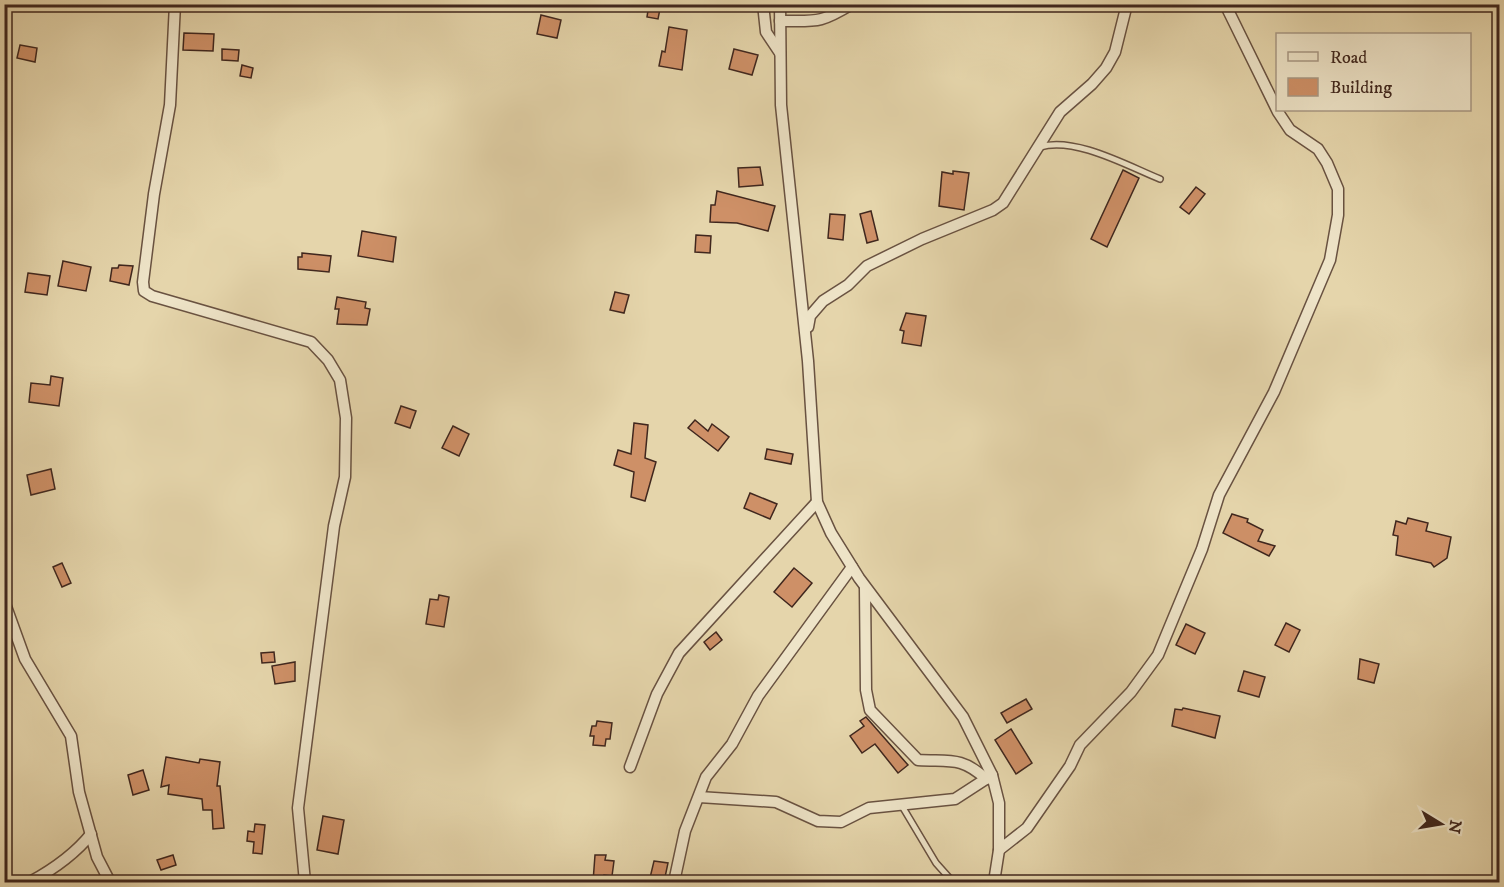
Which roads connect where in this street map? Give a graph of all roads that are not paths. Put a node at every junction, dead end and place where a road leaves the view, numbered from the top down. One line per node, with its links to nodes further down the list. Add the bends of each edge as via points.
1 (175, 4): 26 (street, via 170,105 154,194 144,291 311,342 340,380 346,418 345,477 334,526 298,808)
2 (763, 4): 8 (street, via 766,32)
3 (780, 4): 7 (street)
4 (852, 4): 7 (street, via 831,18)
5 (1127, 4): 11 (street, via 1115,52 1106,68 1060,112)
6 (1225, 4): 9 (street)
7 (780, 21): 8 (street)
8 (780, 53): 13 (street, via 781,105)
9 (1276, 108)
10 (1278, 111): 23 (street, via 1290,130 1318,149 1338,189 1330,260 1274,392 1220,495 1158,655 1131,692 1080,744 1070,766 1027,828)
11 (1039, 147): 12 (lane, via 1067,145); 13 (street, via 1003,203 867,266 848,285 823,301 810,316)
12 (1160, 179)
13 (805, 336): 14 (street)
14 (817, 502): 15 (street); 18 (street, via 679,653 657,694)
15 (852, 567): 16 (street); 20 (street, via 758,696 732,744 706,777)
16 (866, 588): 19 (street, via 963,717); 19 (street, via 866,690 870,710 918,760 961,762)
17 (4, 601): 22 (street, via 25,659 70,736)
18 (630, 767)
19 (989, 777): 21 (street, via 955,799); 23 (street, via 999,803)
20 (699, 796): 21 (street, via 776,802 818,821 841,822 870,808); 27 (street, via 685,831)
21 (901, 804): 28 (lane, via 936,863)
22 (91, 834): 24 (street, via 55,867); 25 (street)
23 (999, 850): 29 (street)
24 (30, 882)
25 (110, 882)
26 (305, 882)
27 (674, 882)
28 (953, 882)
29 (993, 882)

